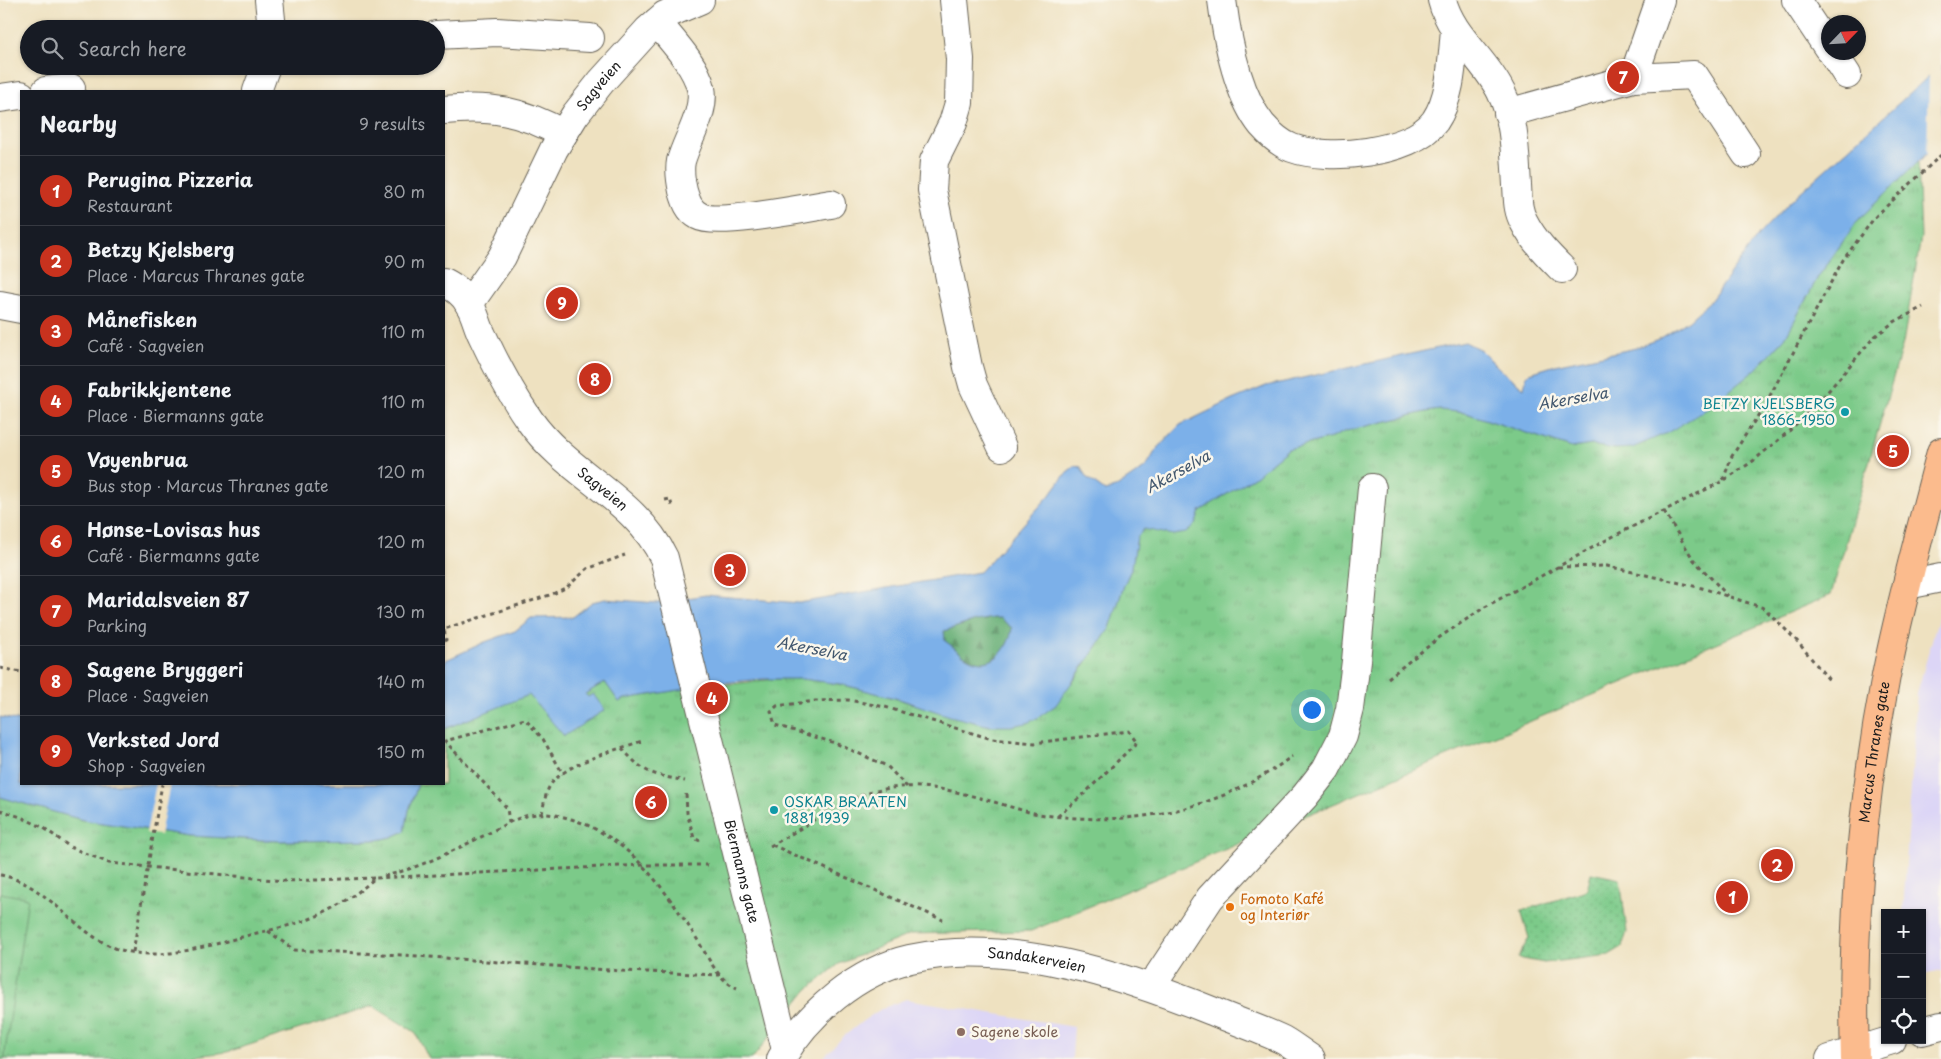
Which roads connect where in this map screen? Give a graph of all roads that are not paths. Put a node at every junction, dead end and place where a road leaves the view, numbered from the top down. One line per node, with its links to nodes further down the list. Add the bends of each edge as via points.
1 (269, 0): 8 (street)
2 (700, 0): 9 (street, Sagveien)
3 (954, 0): 31 (street, via 960,59 959,103 934,161 932,190 968,367)
4 (1222, 0): 10 (street, via 1228,45 1252,109 1275,138 1290,148 1310,153 1372,151 1404,142 1430,127 1442,109 1450,79)
5 (1442, 0): 10 (street)
6 (1660, 0): 17 (street)
7 (1796, 0): 13 (street)
8 (271, 20)
9 (657, 22): 23 (street, Sagveien, via 601,82); 25 (street, via 686,60 701,88 701,104 680,163 681,181 691,210 699,217 723,219)
10 (1456, 30): 22 (street, via 1502,92)
11 (445, 35): 12 (street, via 498,32)
12 (590, 38)
13 (1821, 38)
14 (1837, 60): 15 (street)
15 (1847, 74)
16 (263, 75): 18 (street)
17 (1633, 78): 22 (street); 24 (street, via 1694,75)
18 (257, 90)
19 (20, 95): 20 (street)
20 (0, 98)
21 (445, 110): 23 (street, via 471,107 509,111)
22 (1508, 114): 26 (street, via 1514,145 1518,206 1523,221 1542,250)
23 (563, 134): 28 (street, Sagveien, via 502,257)
24 (1746, 154)
25 (831, 204)
26 (1562, 269)
27 (445, 283): 28 (street, Sagveien)
28 (469, 304): 36 (street, Sagveien, via 511,394 549,446 642,524 665,564)
29 (0, 306): 30 (street)
30 (20, 309)
31 (1002, 447)
32 (1941, 452): 35 (main road, Marcus Thranes gate)
33 (1372, 488): 37 (street, via 1350,709 1343,736 1326,769 1306,796 1210,898)
34 (1941, 578): 35 (street)
35 (1906, 585): 42 (main road, Marcus Thranes gate, via 1885,685 1864,836)
36 (697, 693): 41 (street, Biermanns gate, via 740,859)
37 (1151, 987): 41 (street, Sandakerveien, via 1058,962 1005,955 965,953 910,959 872,974 833,999 801,1030); 43 (street, Sandakerveien, via 1284,1040)
38 (1941, 1026): 39 (street)
39 (1926, 1030)
40 (1881, 1044): 42 (street)
41 (784, 1055)
42 (1847, 1057)
43 (1311, 1059)

